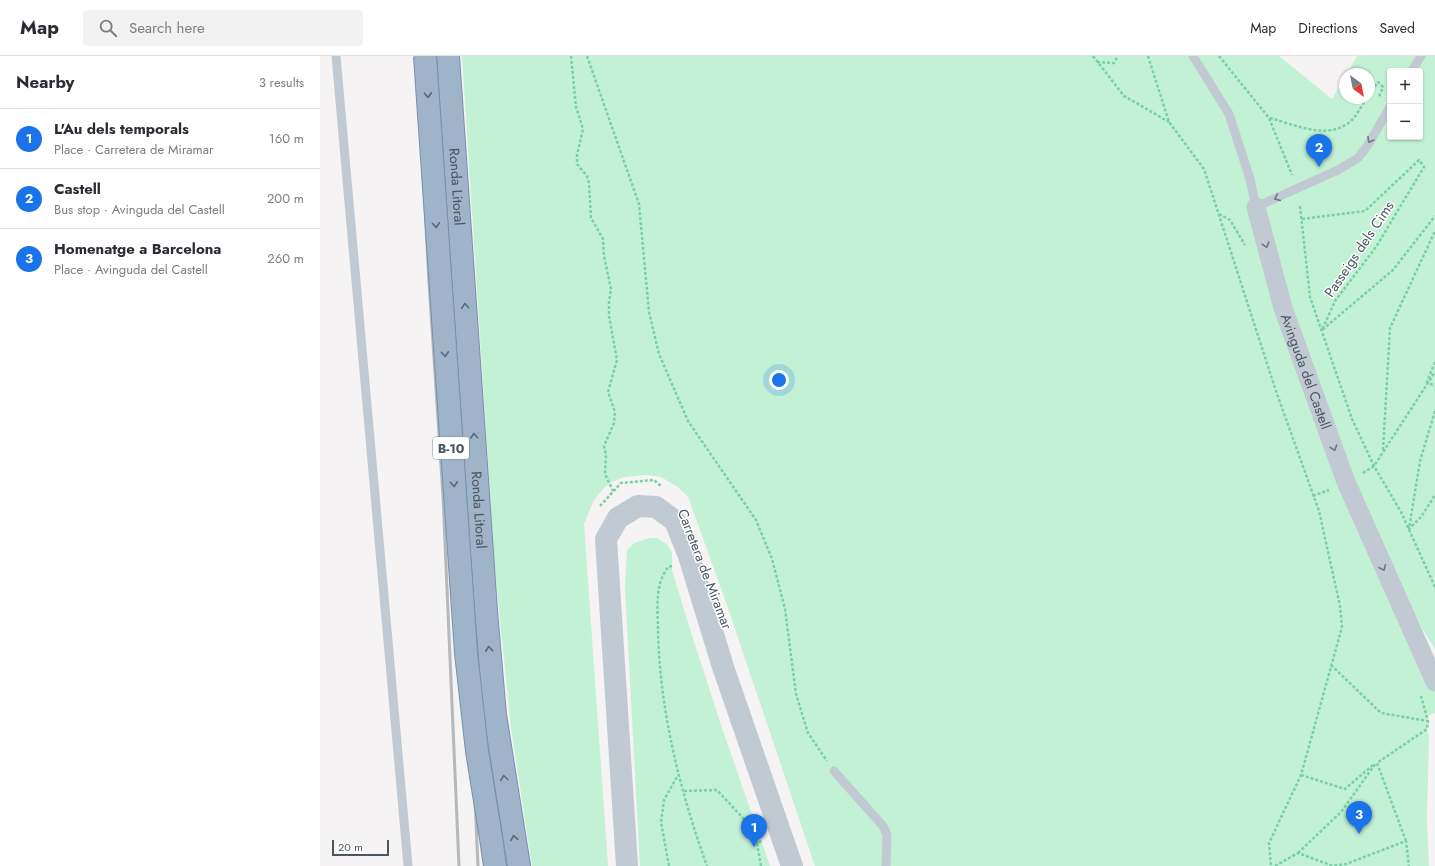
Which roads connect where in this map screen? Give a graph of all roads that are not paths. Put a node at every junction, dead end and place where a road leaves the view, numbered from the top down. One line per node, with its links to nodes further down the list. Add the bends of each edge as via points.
1 (336, 56): 13 (lane)
2 (425, 56): 12 (highway, Ronda Litoral / B-10, one-way to 12, bridge, via 466,653 477,751)
3 (448, 56): 11 (highway, Ronda Litoral / B-10, one-way to 3, via 496,715 486,611)
4 (1193, 56): 8 (lane, Avinguda del Castell, via 1229,114 1250,179)
5 (1421, 56): 6 (lane)
6 (1414, 68)
7 (1387, 112): 8 (lane, one-way to 8, via 1358,158 1338,170)
8 (1256, 207): 9 (street, Avinguda del Castell, one-way to 9, via 1283,308 1346,482)
9 (1435, 682)
10 (834, 771): 16 (lane, via 888,835)
11 (518, 862)
12 (495, 865)
13 (408, 866)
14 (627, 866): 15 (street, Carretera de Miramar, via 606,539 618,518 638,506 656,507 675,521 689,556 723,667)
15 (792, 866)
16 (886, 866)

